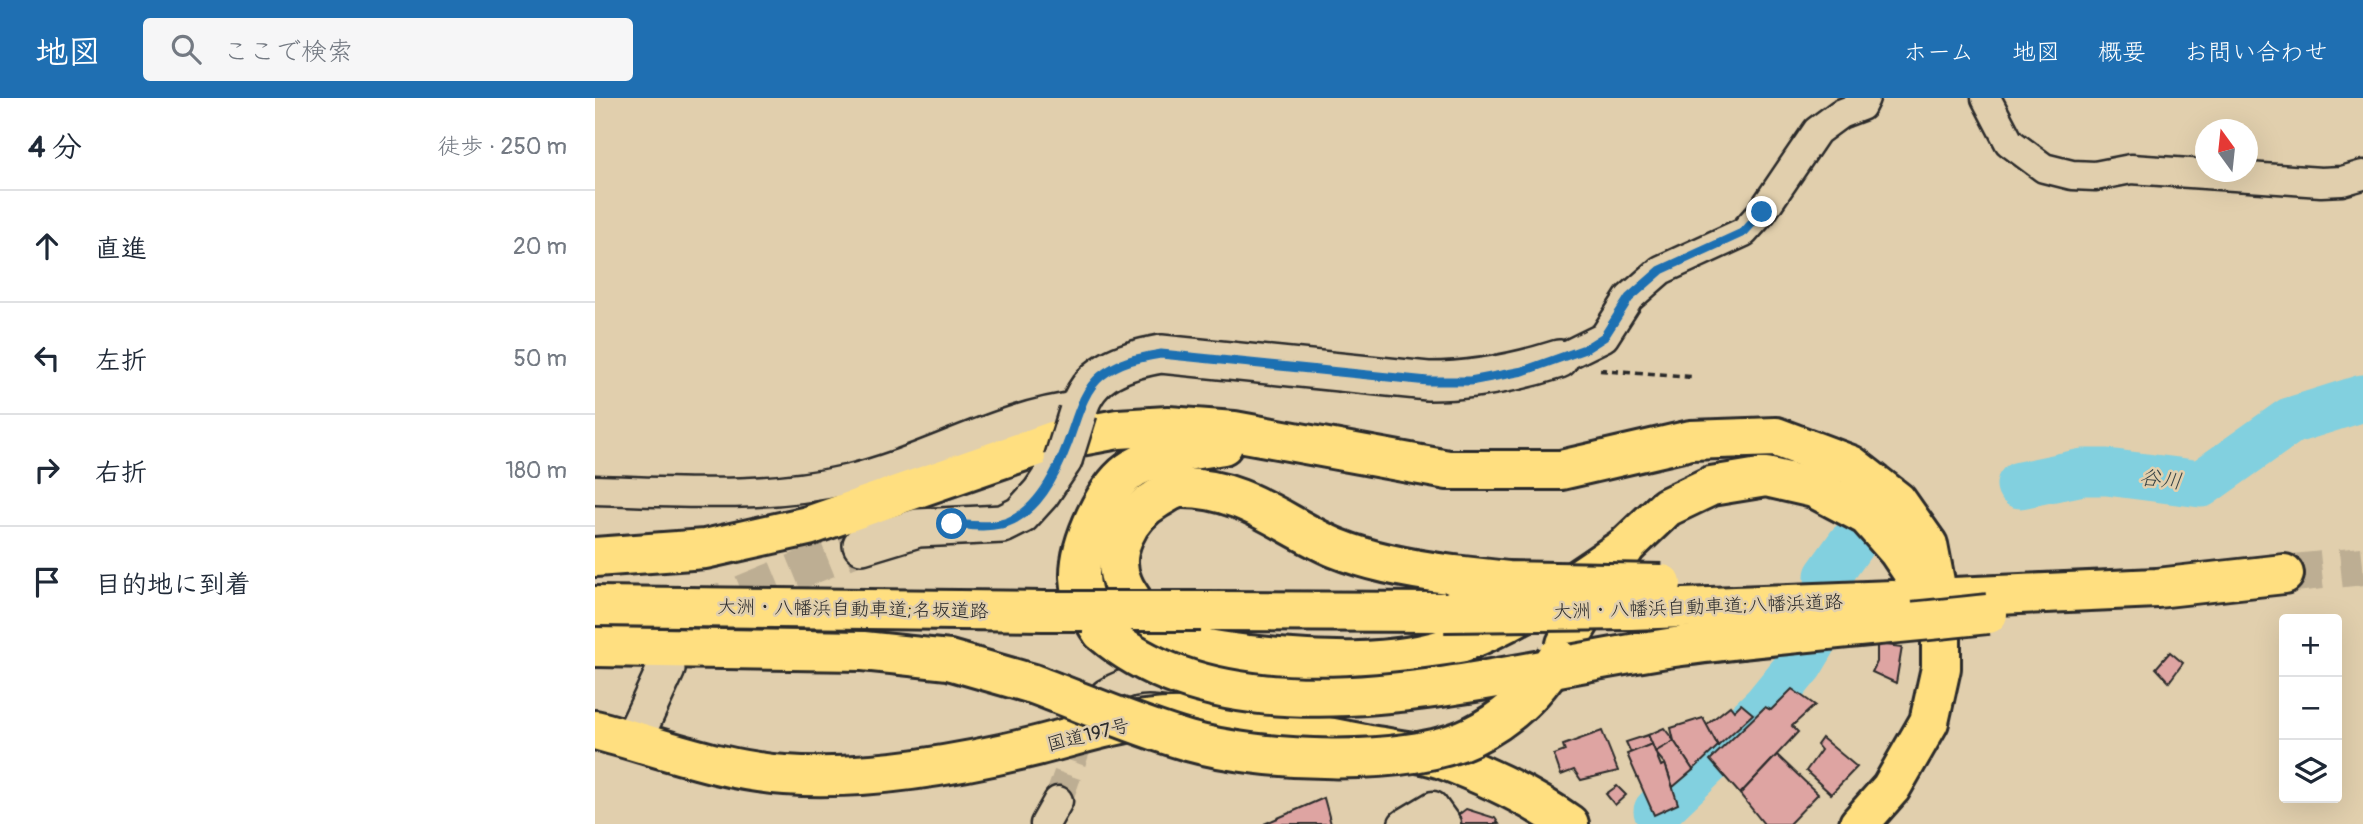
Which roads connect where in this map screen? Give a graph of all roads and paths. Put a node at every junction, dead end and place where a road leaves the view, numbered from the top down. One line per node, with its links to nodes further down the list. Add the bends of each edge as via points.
1 (1865, 98): 4 (street, via 1861,106 1840,114 1818,131 1744,232 1661,270 1629,298 1604,337)
2 (1986, 98): 3 (street, via 2009,142 2044,168 2072,175 2131,169 2321,182)
3 (2363, 175)
4 (1559, 359): 5 (path, via 1580,369); 6 (street, via 1470,381 1442,381 1161,354 1126,360 1099,378)
5 (1692, 377)
6 (1079, 409): 8 (street, via 1056,409 1009,422 918,460 845,481 761,493); 9 (street, bridge, via 1063,460 1021,515 1003,524 918,528)
7 (1267, 438): 11 (highway, via 1168,426 1118,429 1041,445 808,526 705,549); 13 (highway, via 1448,470 1561,470 1691,440 1776,437 1851,465 1897,500); 15 (highway, via 1173,453 1133,468 1116,485 1097,513 1080,577 1091,616)
8 (595, 490)
9 (862, 545)
10 (1626, 546): 13 (highway, via 1667,507 1711,486 1766,477 1814,488 1867,516 1898,551); 13 (highway, bridge, via 1578,579 1498,626 1457,645 1402,657 1307,661 1232,653 1178,641 1148,624 1122,583 1118,559 1126,528 1147,505 1176,488 1208,490 1245,500 1335,547 1382,563 1454,576 1508,581 1853,589); 16 (highway, bridge, via 1545,678 1517,709 1471,737 1404,754 1323,759 1258,754 1189,741 1033,684 949,660 863,651)
11 (595, 556)
12 (2284, 574): 13 (highway)
13 (1968, 605): 15 (highway, 大洲・八幡浜自動車道;八幡浜道路, bridge, via 1201,611); 15 (highway, bridge, via 1681,646 1409,693 1341,698 1273,696 1156,669 1121,649); 25 (highway, via 1941,668 1929,722 1891,788)
14 (595, 606): 15 (highway, 大洲・八幡浜自動車道;名坂道路, bridge, via 1044,611)
15 (1106, 621)
16 (595, 648)
17 (666, 669): 21 (street)
18 (1105, 694): 19 (street, via 1143,677 1176,683 1192,695)
19 (1195, 718): 21 (highway, 国道197号, via 1145,720 980,758 865,773 785,775 698,761); 24 (highway, 国道197号, via 1439,758 1542,804)
20 (595, 730): 21 (highway, 国道197号)
21 (633, 740)
22 (1403, 824): 23 (street, via 1433,806)
23 (1446, 824)
24 (1569, 824)
25 (1859, 824)

